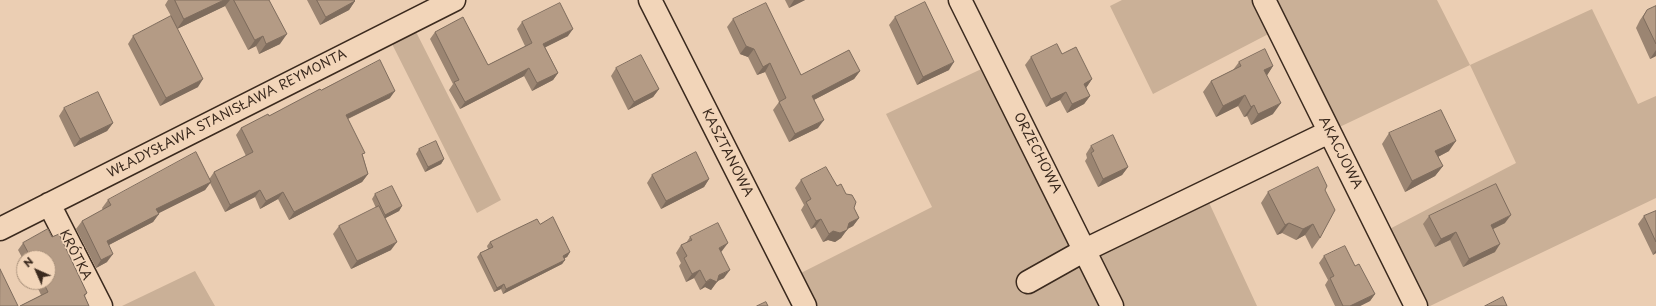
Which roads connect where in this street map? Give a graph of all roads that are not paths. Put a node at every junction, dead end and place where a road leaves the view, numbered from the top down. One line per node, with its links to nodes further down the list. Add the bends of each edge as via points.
1 (454, 0): 6 (street, WŁADYSŁAWA STANISŁAWA REYMONTA)
2 (650, 0): 11 (street, KASZTANOWA)
3 (960, 0): 8 (street, ORZECHOWA)
4 (1264, 0): 5 (street, AKACJOWA)
5 (1329, 132): 8 (street); 13 (street, AKACJOWA)
6 (49, 204): 7 (street, WŁADYSŁAWA STANISŁAWA REYMONTA); 10 (street, KRÓTKA)
7 (0, 228)
8 (1085, 250): 9 (street); 12 (street, ORZECHOWA)
9 (1028, 282)
10 (101, 306)
11 (805, 306)
12 (1112, 306)
13 (1416, 306)

